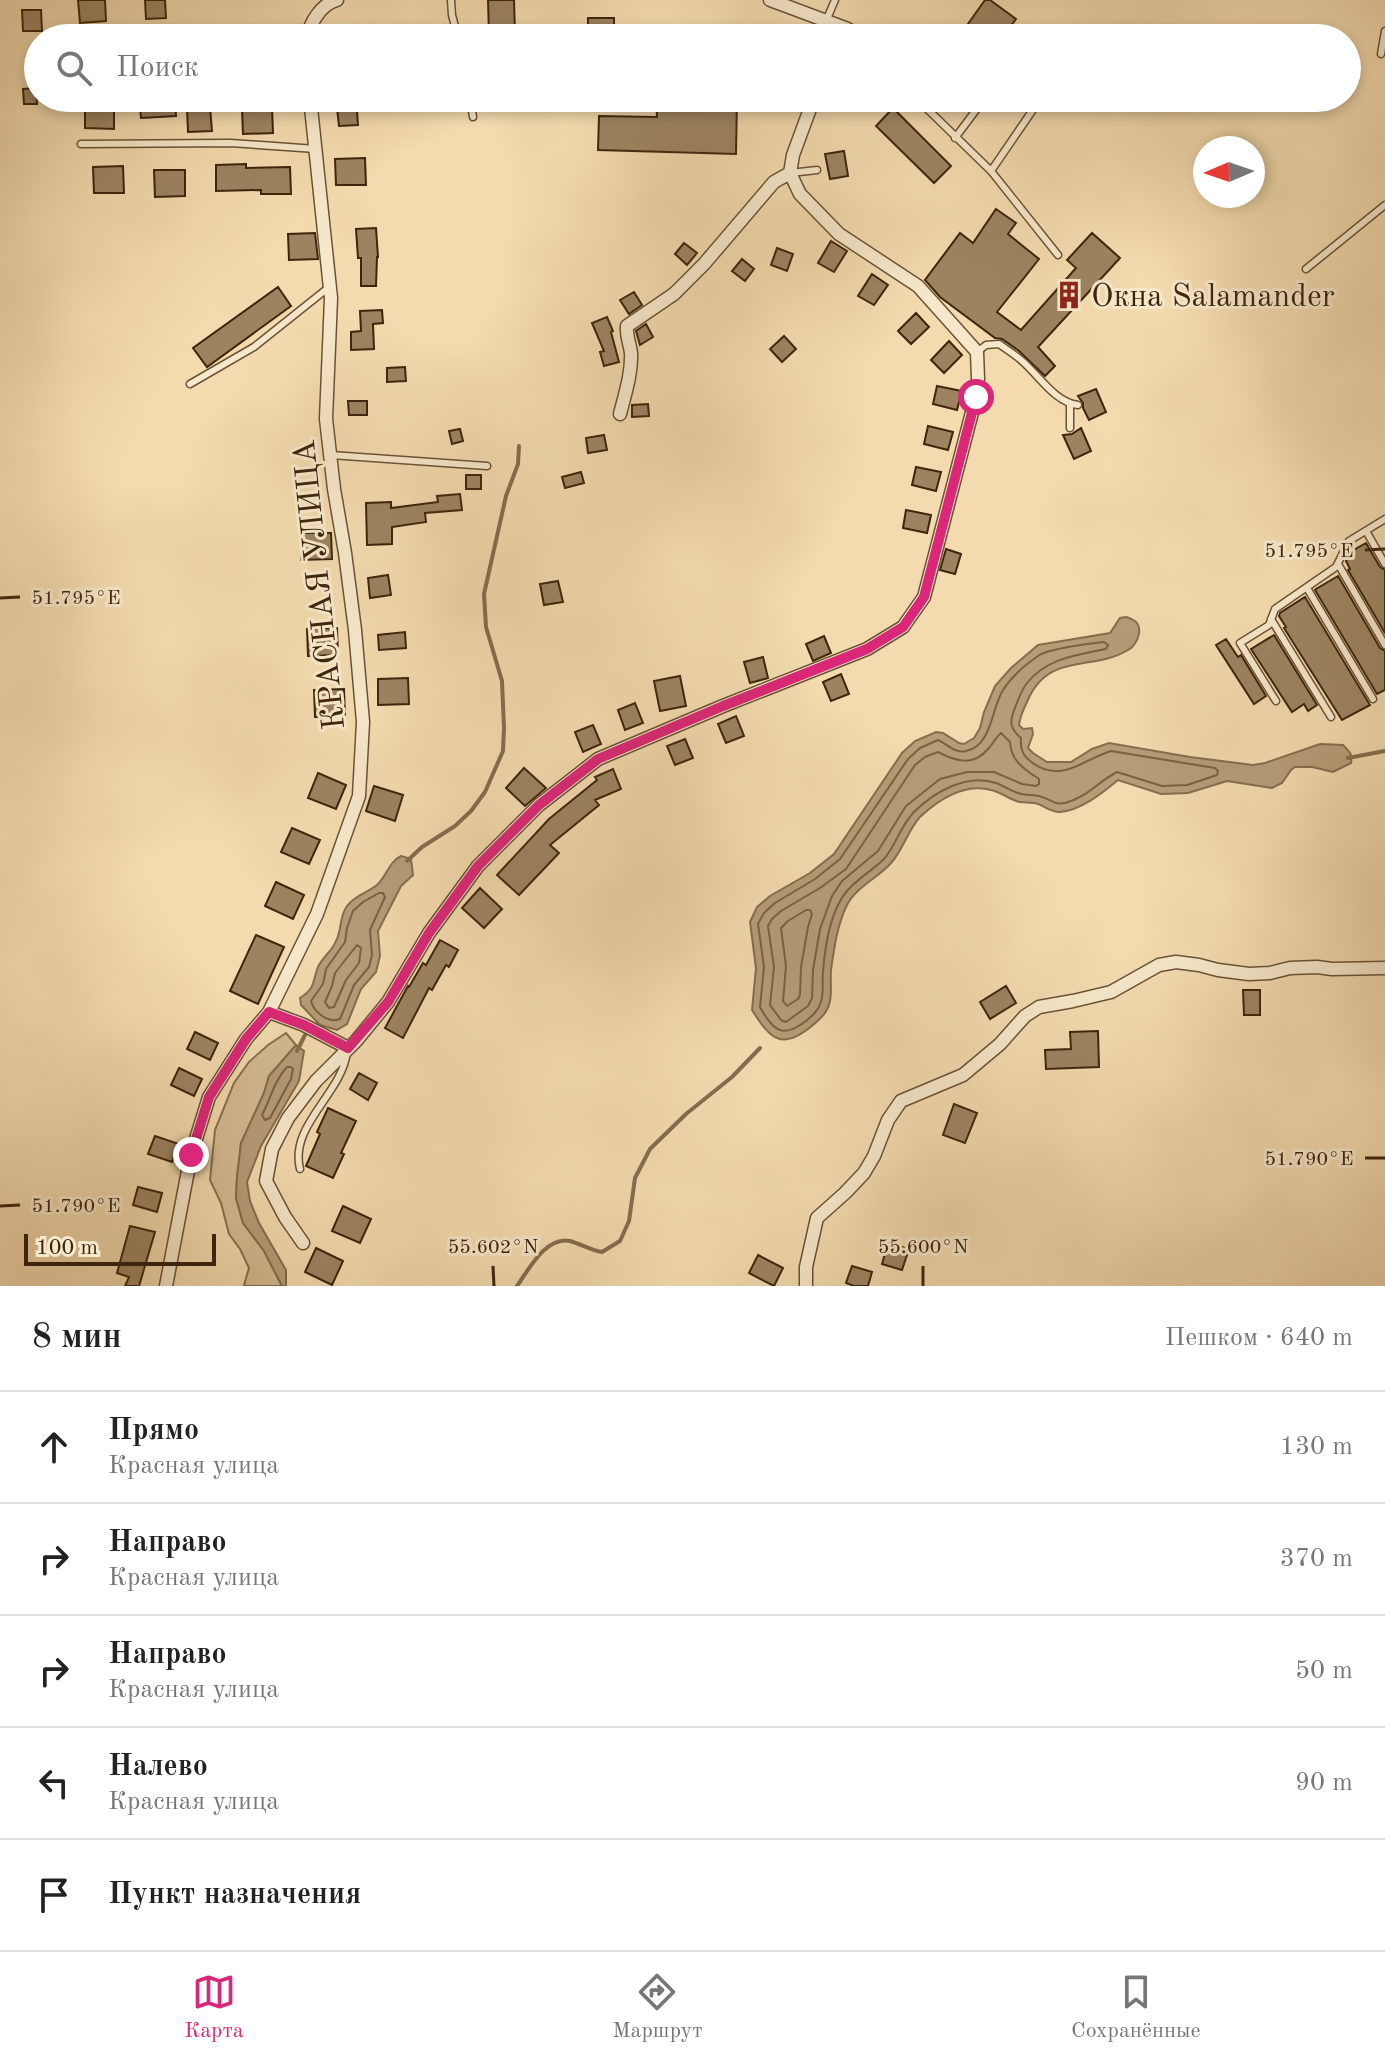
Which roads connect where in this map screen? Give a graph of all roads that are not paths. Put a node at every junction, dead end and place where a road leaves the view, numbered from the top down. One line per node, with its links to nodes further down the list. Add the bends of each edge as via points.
1 (337, 0): 6 (street, via 328,2)
2 (451, 0): 7 (lane)
3 (770, 0): 5 (street)
4 (835, 0): 5 (lane)
5 (826, 21): 8 (street)
6 (311, 24)
7 (454, 24)
8 (831, 24)
9 (1385, 31): 10 (lane)
10 (1381, 54)
11 (312, 112): 20 (street, КРАСНАЯ УЛИЦА)
12 (472, 112): 17 (lane)
13 (809, 112): 23 (street)
14 (930, 112): 18 (lane)
15 (974, 112): 18 (lane)
16 (1031, 112): 22 (lane)
17 (473, 117)
18 (955, 138): 22 (lane)
19 (81, 144): 20 (lane, via 231,143)
20 (316, 149): 27 (street, КРАСНАЯ УЛИЦА)
21 (817, 170): 23 (lane)
22 (991, 171): 25 (lane)
23 (790, 173): 28 (street, via 800,194 839,234 918,286); 32 (street, via 774,182 674,294 627,326 630,364)
24 (1385, 205): 26 (lane)
25 (1058, 255)
26 (1306, 269)
27 (330, 287): 29 (lane, via 254,347); 34 (street, КРАСНАЯ УЛИЦА)
28 (977, 352): 30 (lane, via 999,344); 48 (street, via 976,397 924,597 903,627 867,649 598,759 539,805 478,866 388,1002)
29 (190, 384)
30 (1070, 404): 31 (lane); 33 (lane)
31 (1078, 405)
32 (620, 414)
33 (1070, 428)
34 (330, 455): 35 (lane); 47 (street, КРАСНАЯ УЛИЦА, via 363,722 359,796 317,914)
35 (487, 466)
36 (1385, 519): 37 (lane)
37 (1366, 531): 38 (lane, via 1349,541); 39 (lane)
38 (1338, 564): 40 (lane); 42 (lane)
39 (1385, 564)
40 (1307, 588): 41 (lane, via 1275,609); 43 (lane)
41 (1271, 619): 44 (lane, via 1240,643); 45 (lane)
42 (1385, 645)
43 (1373, 699)
44 (1276, 701)
45 (1331, 717)
46 (1385, 968): 52 (street, via 1290,968 1249,974 1176,962 1159,965 1111,992 1039,1007 963,1075 901,1101 864,1173 817,1218)
47 (269, 1012): 48 (street); 51 (street, КРАСНАЯ УЛИЦА, via 209,1097 191,1155)
48 (348, 1048): 49 (lane, via 336,1085 304,1132 297,1157); 50 (street, via 288,1118 272,1149 266,1181)
49 (300, 1169)
50 (303, 1243)
51 (166, 1286)
52 (806, 1286)

